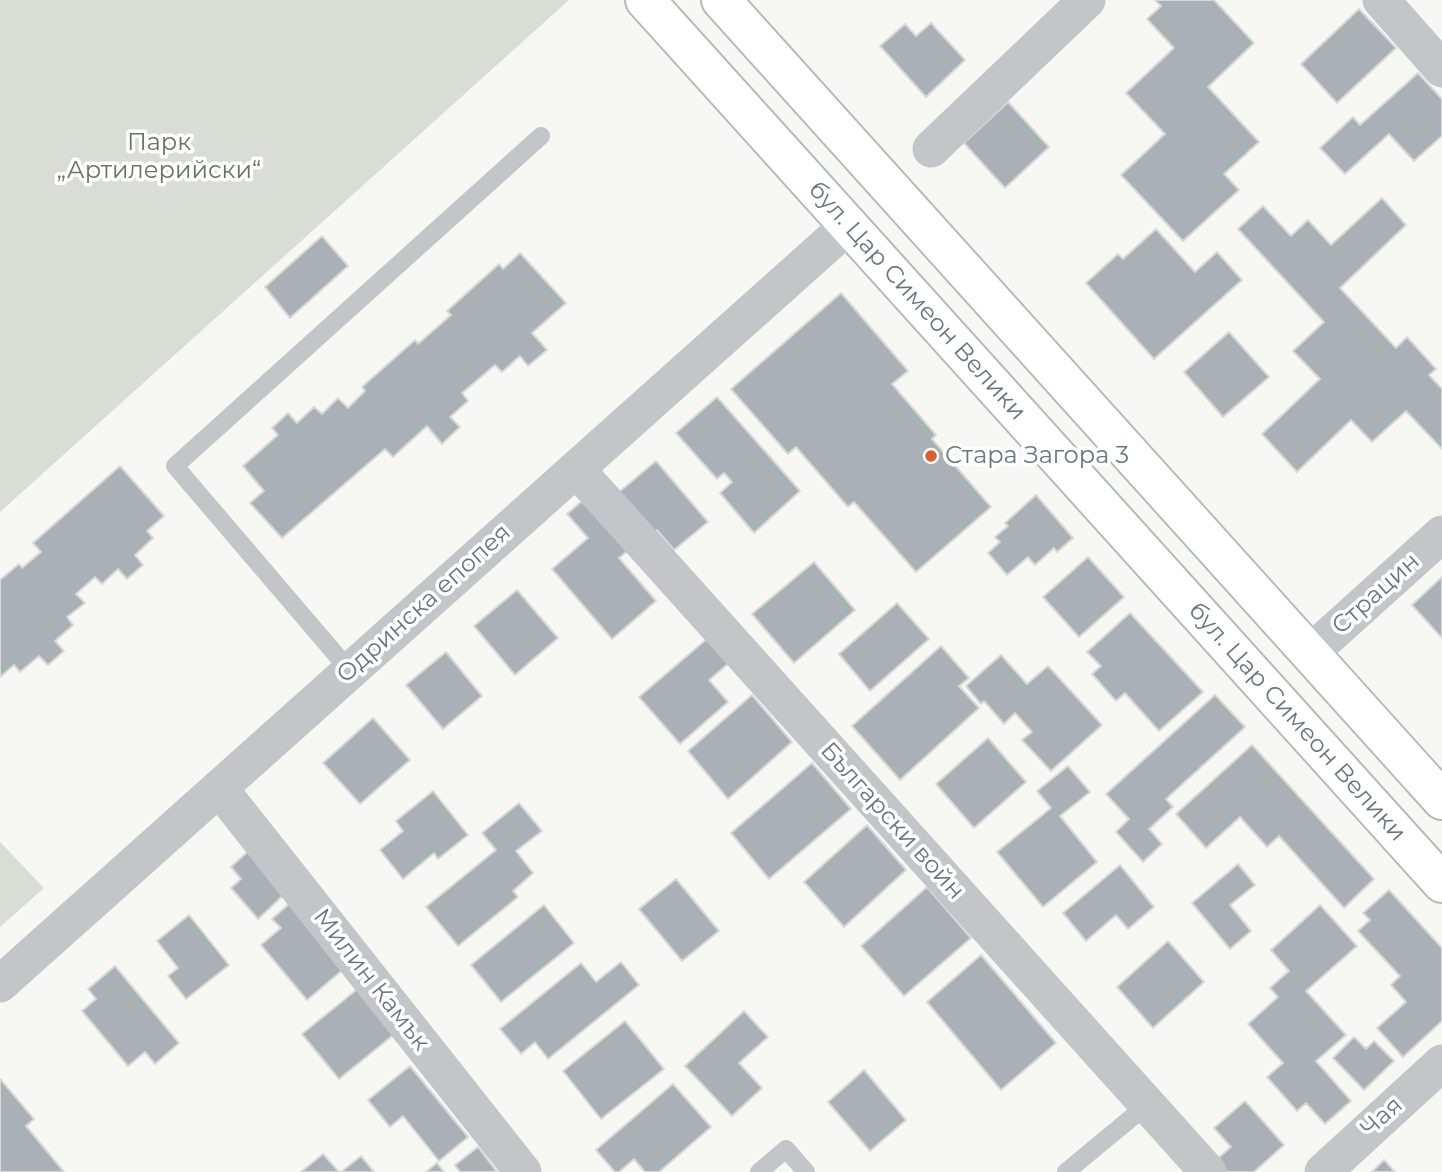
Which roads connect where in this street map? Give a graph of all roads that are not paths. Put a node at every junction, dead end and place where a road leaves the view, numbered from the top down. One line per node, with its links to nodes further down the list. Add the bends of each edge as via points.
1 (645, 0): 8 (main road, бул. Цар Симеон Велики)
2 (720, 0): 11 (main road)
3 (1087, 0): 7 (street)
4 (1381, 0): 5 (street)
5 (1442, 68)
6 (541, 136): 12 (lane, via 175,466)
7 (931, 149)
8 (849, 225): 9 (street, Одринска епопея); 15 (main road, бул. Цар Симеон Велики)
9 (576, 469): 12 (street, Одринска епопея); 18 (street, Български войн)
10 (1442, 534): 11 (street, Страцин)
11 (1310, 653): 14 (main road)
12 (350, 671): 13 (street, Одринска епопея)
13 (219, 788): 16 (street, Одринска епопея); 19 (street, Милин Камък)
14 (1442, 800)
15 (1442, 883)
16 (0, 984)
17 (1442, 1063): 24 (street, Чая)
18 (1147, 1105): 22 (lane); 23 (street, Български войн)
19 (523, 1172)
20 (759, 1172): 21 (lane, via 786,1149)
21 (806, 1172)
22 (1066, 1172)
23 (1208, 1172)
24 (1322, 1172)

